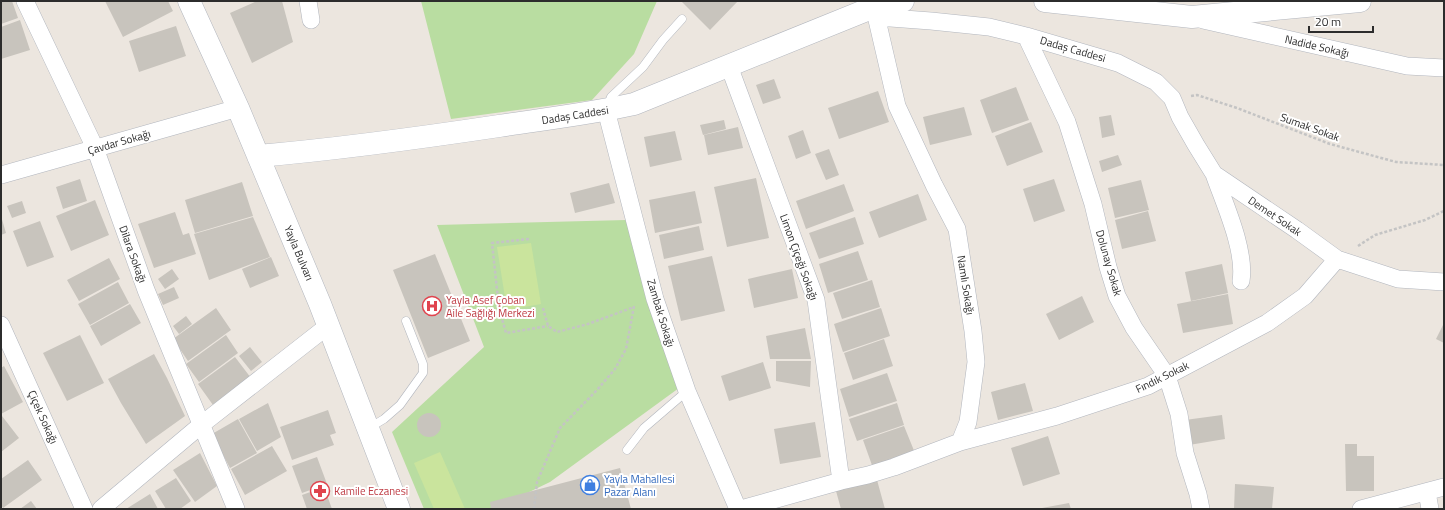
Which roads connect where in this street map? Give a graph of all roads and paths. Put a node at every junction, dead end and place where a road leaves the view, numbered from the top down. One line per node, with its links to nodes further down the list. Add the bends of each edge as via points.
1 (25, 1): 17 (street, Dilara Sokağı)
2 (189, 1): 15 (street, Yayla Bulvarı)
3 (308, 1): 10 (street)
4 (902, 1): 7 (street)
5 (1045, 1): 8 (street)
6 (1360, 1): 8 (street)
7 (876, 12): 11 (street, Dadaş Caddesi, via 989,27); 12 (street, Dadaş Caddesi); 38 (street, Namlı Sokağı, via 897,106 957,229 976,362 968,422)
8 (1192, 17): 13 (street, Nadide Sokağı, via 1407,66)
9 (682, 19): 16 (lane, via 643,67 611,97)
10 (310, 20)
11 (1026, 36): 14 (street, Dadaş Caddesi, via 1118,63 1156,82); 34 (street, Dolunay Sokak, via 1067,122 1093,204 1117,296 1134,328)
12 (729, 66): 16 (street, Dadaş Caddesi, via 634,104); 40 (street, Limon Çiçeği Sokağı, via 816,300)
13 (1444, 68)
14 (1172, 98): 19 (path, Sumak Sokak, via 1197,95 1330,144 1396,162); 20 (street, Dadaş Caddesi, via 1183,123)
15 (238, 108): 17 (street, Çavdar Sokağı); 18 (street, Yayla Bulvarı)
16 (606, 110): 18 (street, Dadaş Caddesi, via 336,149); 27 (street, Zambak Sokağı)
17 (95, 148): 21 (street, Çavdar Sokağı); 36 (street, Dilara Sokağı, via 146,290)
18 (258, 156): 31 (street, Yayla Bulvarı)
19 (1444, 165)
20 (1214, 174): 24 (street, Demet Sokak); 25 (street, via 1239,247)
21 (1, 175)
22 (1444, 211): 24 (path, via 1425,220 1374,235)
23 (529, 239): 33 (path, via 492,243 499,308 506,333)
24 (1337, 259): 26 (street, Demet Sokak, via 1398,279); 34 (street, Fındık Sokak, via 1304,296 1267,323)
25 (1241, 281)
26 (1444, 282)
27 (655, 299): 28 (path); 35 (street, Zambak Sokağı)
28 (634, 306): 33 (path, via 588,324 557,332); 47 (path, via 626,348 615,370 560,428 537,482)
29 (544, 308): 33 (path)
30 (406, 321): 37 (lane, via 423,364 423,372 400,405)
31 (328, 325): 36 (street); 37 (street, Yayla Bulvarı)
32 (1, 326): 43 (street, Çiçek Sokağı)
33 (548, 326)
34 (1167, 376): 38 (street, Fındık Sokak, via 1148,386 1057,416); 50 (street, Dolunay Sokak, via 1179,414 1185,453)
35 (687, 391): 39 (lane, via 644,428); 48 (street, Zambak Sokağı)
36 (201, 425): 44 (street); 45 (street, Dilara Sokağı)
37 (369, 429): 46 (street, Yayla Bulvarı)
38 (960, 442): 40 (street, via 894,467)
39 (627, 450)
40 (841, 480): 49 (street)
41 (1444, 487): 42 (street)
42 (1427, 492): 51 (street); 52 (street)
43 (84, 509)
44 (101, 509)
45 (236, 509)
46 (400, 509)
47 (534, 509)
48 (738, 509)
49 (741, 509)
50 (1201, 509)
51 (1360, 509)
52 (1430, 509)

